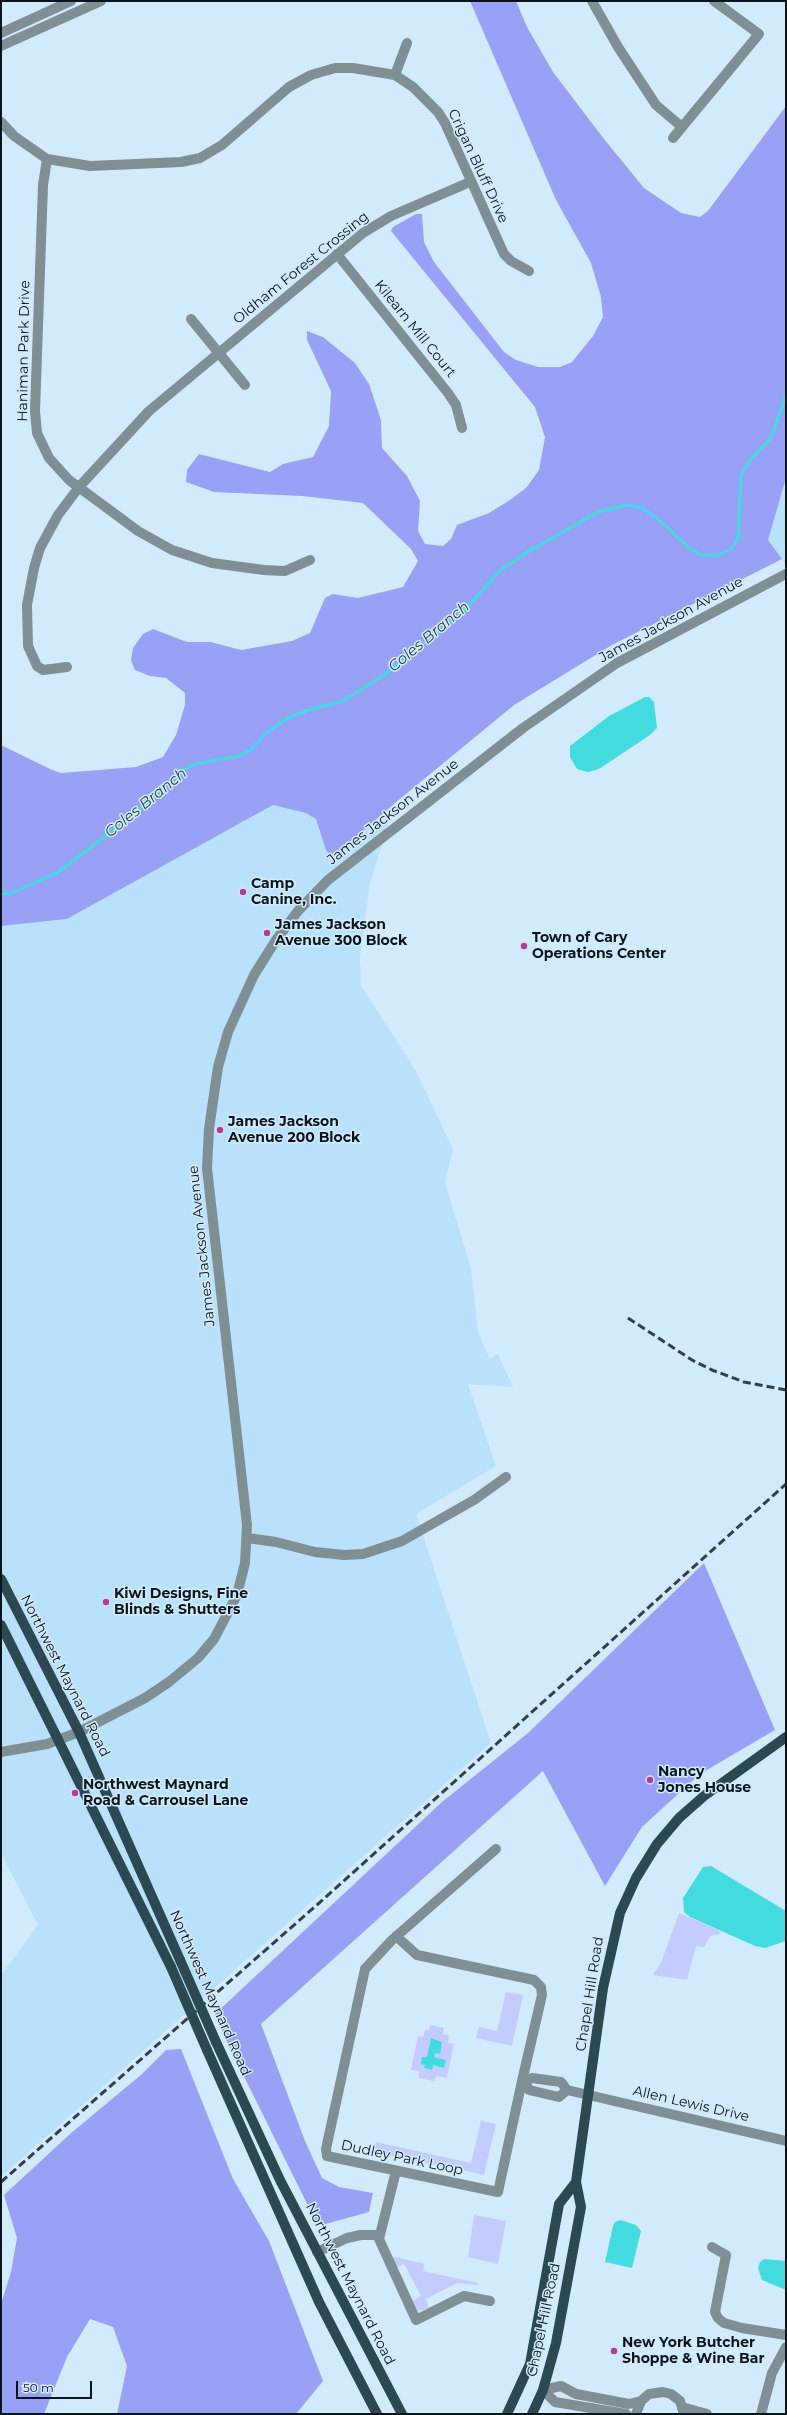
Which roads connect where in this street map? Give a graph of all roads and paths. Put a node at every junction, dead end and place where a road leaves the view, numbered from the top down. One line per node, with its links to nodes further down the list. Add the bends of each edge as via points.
1 (71, 1): 5 (street)
2 (101, 1): 7 (street)
3 (714, 1): 10 (street, via 759,34)
4 (596, 2): 10 (street, via 618,47 656,106)
5 (1, 32)
6 (407, 43): 8 (street)
7 (1, 46)
8 (395, 75): 12 (street, Crigan Bluff Drive, via 353,68 335,68 311,75 289,87 222,145 200,158 189,161 90,166); 13 (street, Crigan Bluff Drive, via 413,87 438,112)
9 (1, 122): 12 (street, Crigan Bluff Drive, via 19,140)
10 (682, 127): 11 (street)
11 (673, 138)
12 (47, 159): 20 (street, Haniman Park Drive, via 43,185 37,433 55,466)
13 (470, 182): 14 (street, Oldham Forest Crossing, via 376,224); 15 (street, Crigan Bluff Drive, via 504,254 511,261)
14 (337, 254): 17 (street, Oldham Forest Crossing); 19 (street, Kilearn Mill Court, via 448,393 456,405)
15 (530, 271)
16 (191, 319): 17 (street)
17 (219, 352): 18 (street); 20 (street, Oldham Forest Crossing, via 149,411)
18 (245, 385)
19 (462, 428)
20 (79, 488): 21 (street, Haniman Park Drive, via 156,542 192,557 236,567 285,571); 23 (street, Oldham Forest Crossing, via 58,515 40,548 27,605 28,646 37,666 43,670)
21 (310, 560)
22 (786, 574): 25 (street, James Jackson Avenue, via 618,663 523,728 328,880 287,924 254,975 236,1013 218,1067 210,1109 207,1166 241,1460)
23 (67, 667)
24 (506, 1477): 25 (street, via 474,1500 402,1541 363,1554 321,1553)
25 (247, 1538): 28 (street, James Jackson Avenue, via 242,1578 230,1611 214,1639 198,1658 173,1680 145,1698)
26 (1, 1579): 28 (main road, Northwest Maynard Road)
27 (1, 1625): 30 (main road, Northwest Maynard Road)
28 (79, 1732): 30 (street, James Jackson Avenue); 42 (main road, Northwest Maynard Road, bridge, via 216,2042 280,2180)
29 (786, 1737): 36 (main road, Chapel Hill Road, via 704,1796 679,1818 657,1844 636,1878 620,1913 609,1953)
30 (59, 1740): 31 (street, James Jackson Avenue); 49 (main road, Northwest Maynard Road, bridge, via 171,1967 319,2302)
31 (1, 1752)
32 (496, 1849): 33 (street, Dudley Park Loop)
33 (396, 1936): 34 (street, Dudley Park Loop, via 417,1955 534,1980 541,1987 542,1995); 38 (street, Dudley Park Loop, via 365,1969 326,2149 327,2156)
34 (523, 2081): 35 (street, via 532,2078 561,2082); 35 (street, via 529,2090 559,2097); 38 (street, Dudley Park Loop, via 498,2192)
35 (567, 2090): 36 (street, Allen Lewis Drive)
36 (590, 2094): 37 (street, Allen Lewis Drive); 39 (main road, Chapel Hill Road)
37 (786, 2141)
38 (396, 2171): 40 (street)
39 (576, 2182): 46 (main road, Chapel Hill Road, via 581,2207 556,2342); 51 (main road, Chapel Hill Road, via 559,2204 530,2364)
40 (380, 2235): 42 (street, via 347,2238); 43 (street, via 379,2239 416,2320 464,2296)
41 (712, 2247): 44 (street, via 726,2254 715,2312 718,2318 724,2323 742,2328)
42 (317, 2252): 50 (main road, Northwest Maynard Road)
43 (490, 2301)
44 (786, 2335)
45 (786, 2347): 56 (street, via 772,2374)
46 (543, 2390): 47 (street, via 561,2386 576,2394 629,2404); 52 (main road, Chapel Hill Road); 53 (street, via 555,2402)
47 (641, 2401): 48 (street, via 649,2394 663,2392 675,2398); 54 (street)
48 (683, 2410): 55 (street)
49 (377, 2414)
50 (402, 2414)
51 (507, 2414)
52 (532, 2414)
53 (626, 2414)
54 (636, 2414)
55 (707, 2414)
56 (761, 2414)

